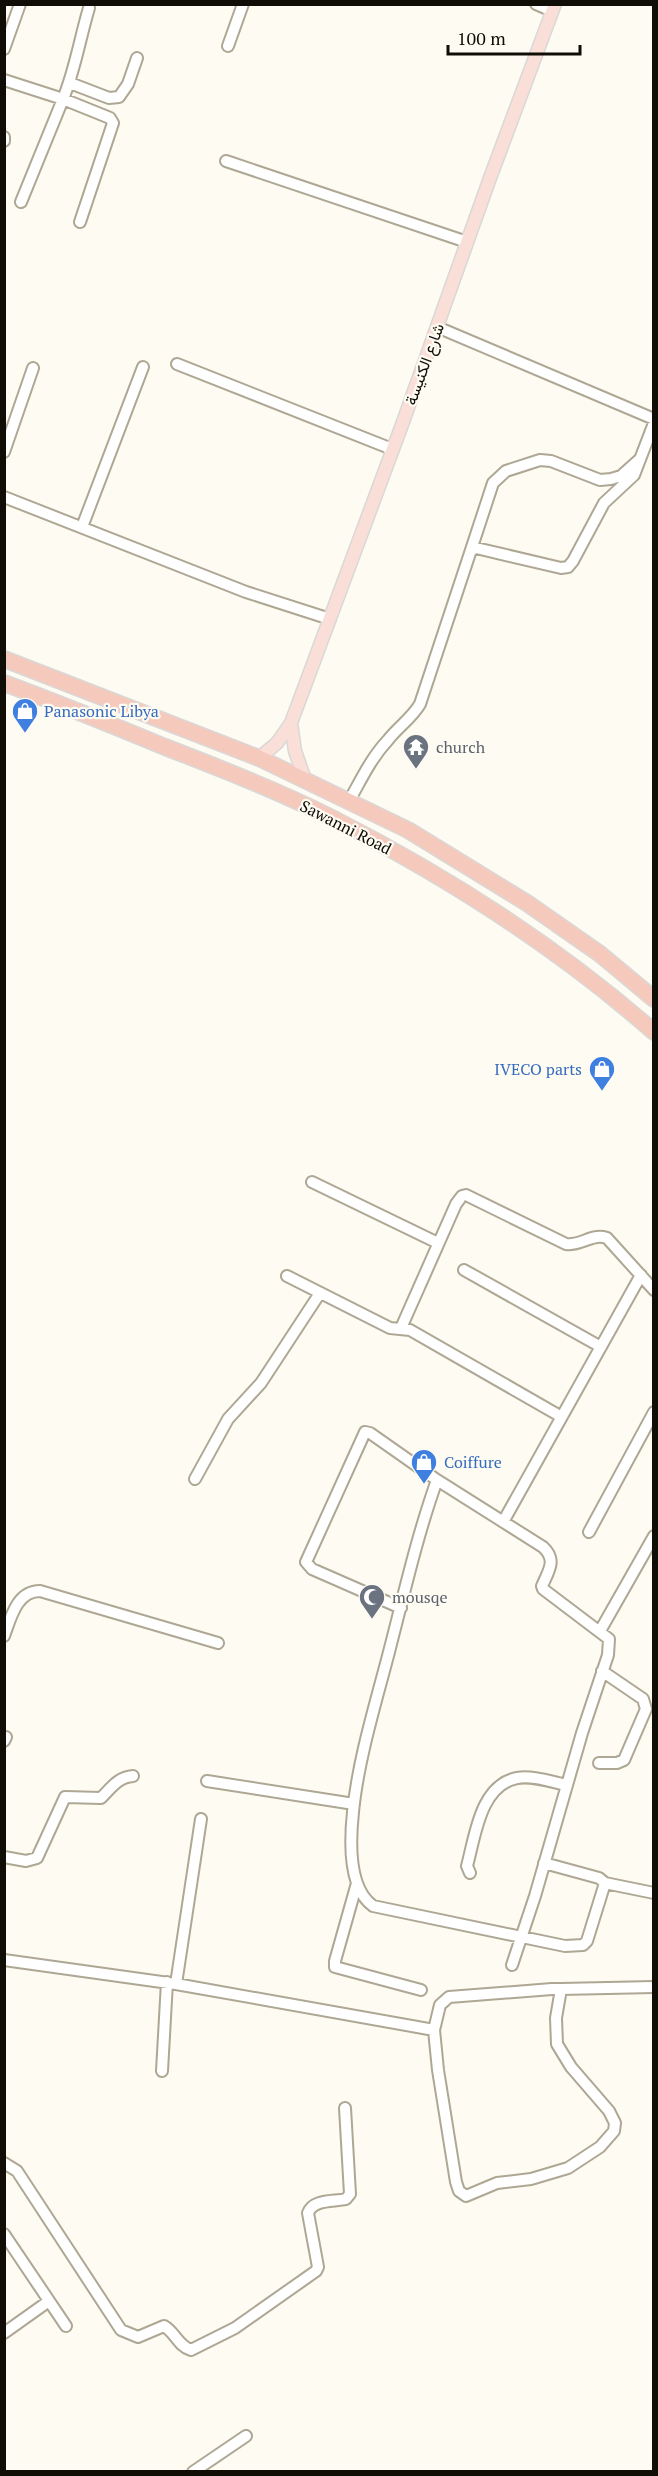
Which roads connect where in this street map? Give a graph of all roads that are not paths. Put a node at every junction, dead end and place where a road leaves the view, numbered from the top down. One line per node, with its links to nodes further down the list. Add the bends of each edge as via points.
1 (20, 4): 7 (street)
2 (243, 4): 6 (street)
3 (536, 4): 5 (street)
4 (89, 8): 10 (street)
5 (554, 8): 17 (main road, شارع الكنيسة)
6 (228, 46)
7 (4, 50)
8 (137, 58): 10 (street, via 119,97 109,98)
9 (4, 80): 11 (street)
10 (70, 83): 11 (street)
11 (63, 99): 15 (street); 16 (street, via 110,118 113,123)
12 (4, 137): 13 (street)
13 (4, 141)
14 (226, 161): 17 (street)
15 (21, 202)
16 (80, 222)
17 (467, 242): 18 (main road, شارع الكنيسة)
18 (437, 327): 22 (street); 24 (main road, شارع الكنيسة)
19 (177, 364): 24 (street)
20 (143, 366): 28 (street)
21 (33, 368): 25 (street)
22 (654, 419)
23 (654, 423): 26 (street)
24 (392, 449): 30 (main road, شارع الكنيسة)
25 (4, 452)
26 (641, 458): 29 (street, via 634,475 604,503 568,567); 29 (street, via 621,476 611,479 600,480 540,460 506,471 494,483)
27 (4, 497): 28 (street)
28 (82, 527): 30 (street, via 246,592)
29 (471, 550): 36 (street, via 420,704 372,760)
30 (330, 619): 33 (main road, شارع الكنيسة)
31 (4, 659): 34 (highway, Sawanni Road)
32 (4, 683): 38 (highway, Sawanni Road, via 263,786 332,818 506,918)
33 (291, 723): 34 (main road, شارع الكنيسة); 35 (main road, شارع الكنيسة)
34 (259, 758): 35 (highway, Sawanni Road)
35 (305, 780): 36 (highway, Sawanni Road)
36 (349, 801): 37 (highway, Sawanni Road, via 408,830 498,884 600,954)
37 (654, 999)
38 (654, 1032)
39 (312, 1182): 40 (street)
40 (438, 1242): 42 (street, via 458,1200 466,1195 566,1244 578,1244 596,1236 607,1238); 46 (street)
41 (464, 1270): 47 (street)
42 (640, 1275): 44 (street); 47 (street)
43 (287, 1276): 45 (street)
44 (654, 1290)
45 (320, 1293): 46 (street, via 390,1328); 50 (street, via 261,1383 228,1419)
46 (402, 1328): 49 (street)
47 (601, 1347): 49 (street)
48 (654, 1413): 53 (street)
49 (560, 1416): 52 (street)
50 (195, 1479)
51 (437, 1480): 52 (street); 55 (street); 55 (street, via 365,1432 306,1562 312,1569)
52 (503, 1522): 57 (street, via 549,1552 552,1564 542,1586 545,1591)
53 (590, 1532)
54 (654, 1536): 57 (street)
55 (401, 1608): 65 (street)
56 (8, 1612): 58 (street); 59 (street, via 26,1593 40,1591)
57 (600, 1631): 60 (street, via 609,1639)
58 (4, 1636)
59 (218, 1644)
60 (602, 1671): 61 (street, via 643,1698 646,1709 624,1760); 64 (street)
61 (599, 1763)
62 (133, 1776): 67 (street, via 118,1780 101,1798 64,1797 37,1858 26,1861)
63 (207, 1781): 65 (street)
64 (567, 1785): 68 (street); 69 (street, via 517,1778 495,1790 481,1814 467,1866)
65 (354, 1804): 70 (street, via 353,1872)
66 (201, 1819): 76 (street)
67 (4, 1857)
68 (544, 1863): 71 (street); 73 (street)
69 (470, 1873)
70 (357, 1883): 73 (street, via 361,1895 373,1906); 79 (street, via 335,1967)
71 (605, 1883): 72 (street); 73 (street, via 585,1944 565,1946)
72 (654, 1893)
73 (520, 1938): 75 (street)
74 (4, 1960): 76 (street)
75 (513, 1965)
76 (172, 1983): 80 (street); 81 (street)
77 (654, 1987): 78 (street)
78 (561, 1989): 80 (street, via 449,1997 440,2005); 80 (street, via 557,2044 615,2123 614,2132 600,2147 553,2173 497,2184 466,2196 459,2191)
79 (421, 1990)
80 (434, 2030)
81 (162, 2071)
82 (345, 2108): 83 (street, via 350,2194 346,2199 310,2208 316,2271 235,2328 191,2350 164,2326 138,2337 121,2330 17,2171)
83 (4, 2163)
84 (4, 2234): 85 (street)
85 (50, 2301): 86 (street); 87 (street)
86 (66, 2326)
87 (4, 2333)
88 (246, 2436): 89 (street)
89 (193, 2472)

